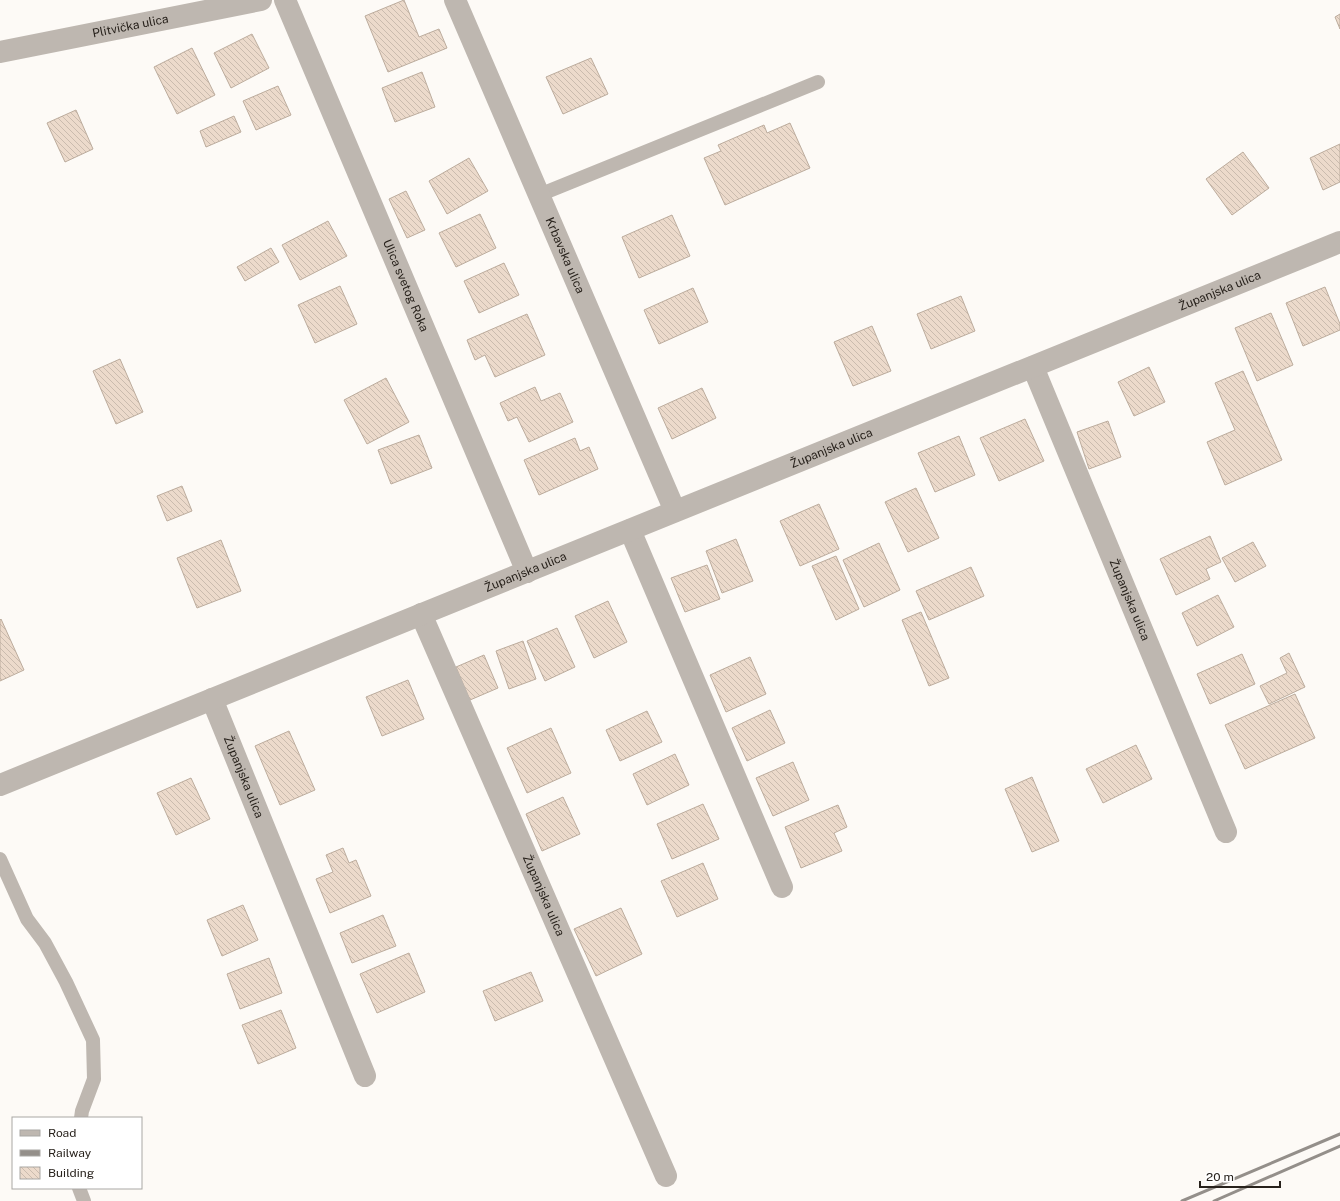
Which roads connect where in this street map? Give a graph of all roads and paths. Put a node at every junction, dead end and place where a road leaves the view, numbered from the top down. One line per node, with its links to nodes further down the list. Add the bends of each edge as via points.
1 (261, 0): 4 (street, Plitvička ulica)
2 (285, 0): 11 (street, Ulica svetog Roka)
3 (455, 0): 6 (street, Krbavska ulica)
4 (0, 52)
5 (818, 82): 6 (lane)
6 (539, 196): 9 (street, Krbavska ulica)
7 (1340, 242): 8 (street, Županjska ulica)
8 (1033, 367): 9 (street, Županjska ulica); 15 (street, Županjska ulica)
9 (675, 511): 10 (street, Županjska ulica)
10 (630, 530): 11 (street, Županjska ulica); 17 (street)
11 (527, 572): 12 (street, Županjska ulica)
12 (421, 614): 13 (street, Županjska ulica); 20 (street, Županjska ulica)
13 (212, 700): 14 (street, Županjska ulica); 18 (street, Županjska ulica)
14 (0, 785)
15 (1226, 832)
16 (0, 859): 19 (lane, via 27,919 46,943 94,1040 94,1079)
17 (782, 887)
18 (365, 1076)
19 (81, 1117)
20 (666, 1176)
21 (79, 1189): 22 (lane)
22 (84, 1201)

